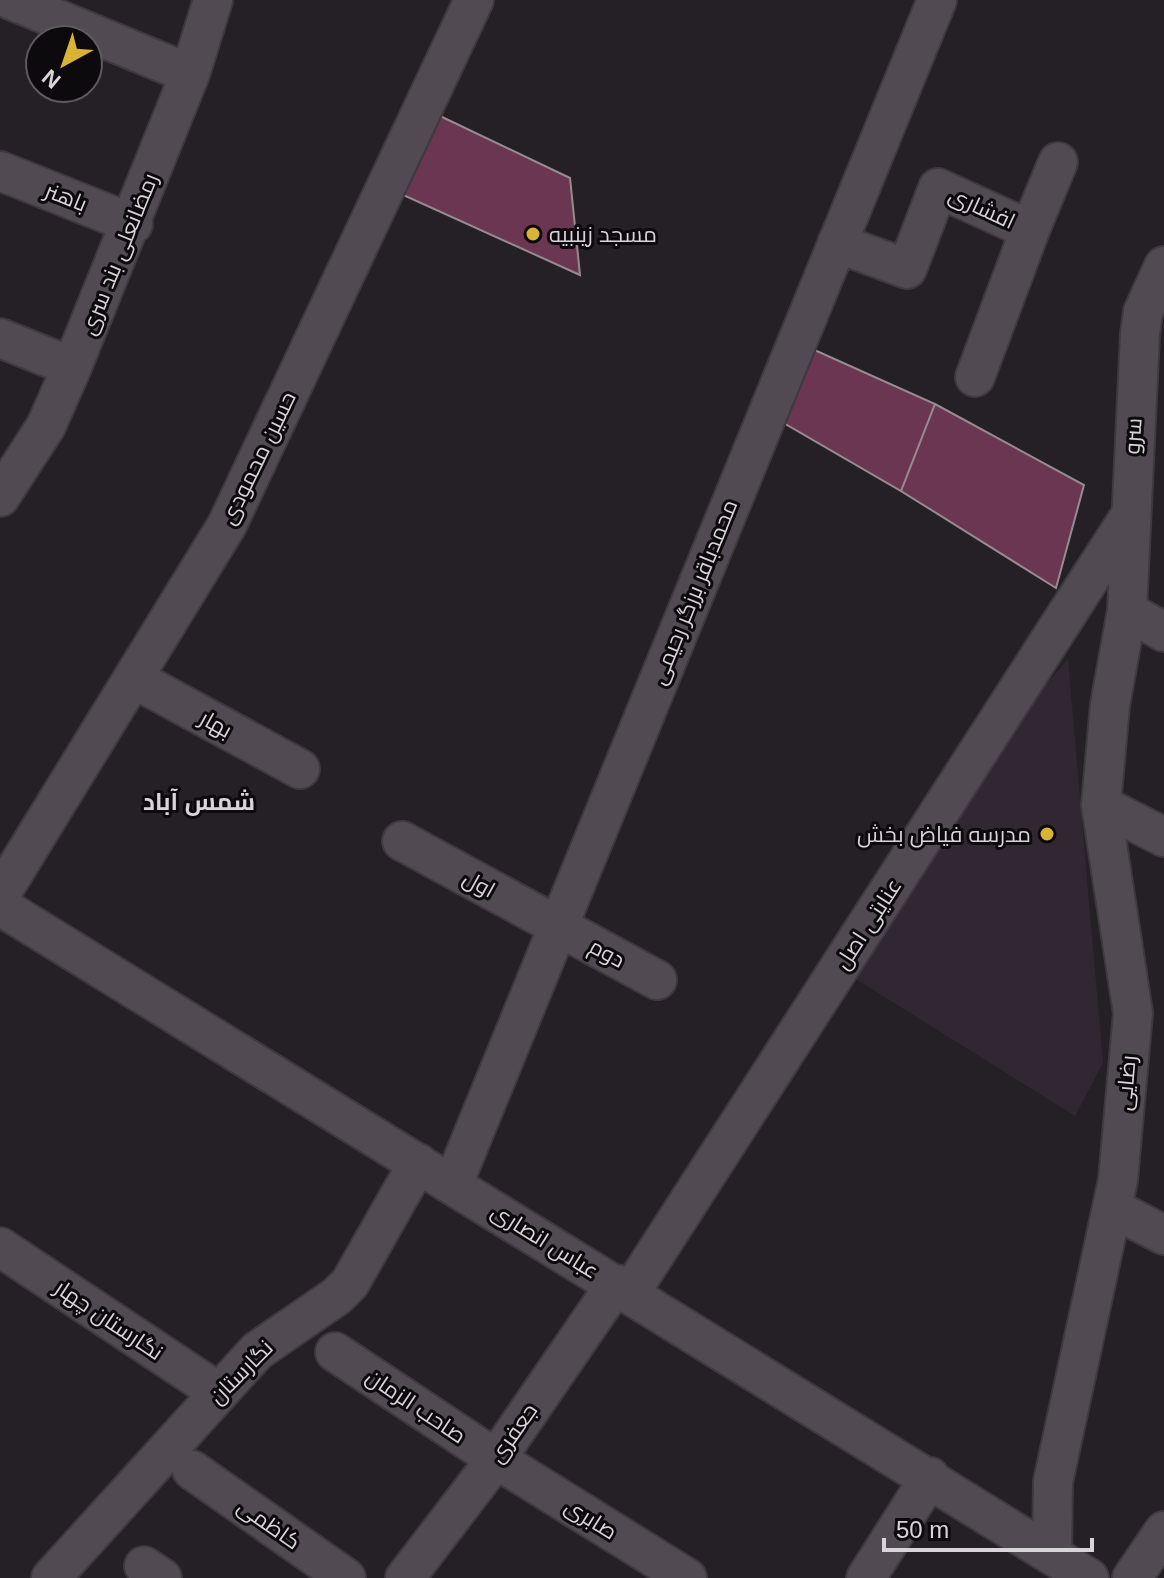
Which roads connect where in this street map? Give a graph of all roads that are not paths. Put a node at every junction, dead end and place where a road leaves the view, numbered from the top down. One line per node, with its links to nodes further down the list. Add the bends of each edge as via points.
1 (11, 0): 5 (street)
2 (213, 0): 5 (street, رمضانعلی بند سری)
3 (474, 0): 20 (street, حسین محمودی, via 227,525)
4 (937, 0): 10 (street, محمدباقر برزگر رحیمی)
5 (190, 74): 8 (street, رمضانعلی بند سری)
6 (1058, 162): 9 (street)
7 (0, 171): 8 (street, باهنر)
8 (133, 224): 13 (street, رمضانعلی بند سری)
9 (1030, 230): 10 (street, افشاری, via 938,188 907,269); 14 (street, افشاری)
10 (837, 243): 27 (street, محمدباقر برزگر رحیمی)
11 (1164, 266): 15 (street, سرو, via 1143,312)
12 (0, 338): 13 (street)
13 (72, 367): 16 (street, رمضانعلی بند سری, via 46,426)
14 (975, 377)
15 (1149, 440): 17 (street, سرو)
16 (0, 497)
17 (1131, 514): 18 (street, سرو); 35 (street, عنایتی اصل)
18 (1127, 611): 19 (street); 22 (street, رضایی, via 1110,705)
19 (1164, 632)
20 (133, 678): 21 (street, بهار); 25 (street, حسین محمودی)
21 (300, 769)
22 (1101, 805): 23 (street); 29 (street, رضایی)
23 (1164, 837)
24 (402, 841): 27 (street, اول)
25 (0, 895)
26 (0, 906): 30 (street, عباس انصاری)
27 (556, 926): 28 (street, دوم); 31 (street, محمدباقر برزگر رحیمی)
28 (657, 980)
29 (1148, 1021): 32 (street, رضایی)
30 (418, 1163): 31 (street, عباس انصاری); 37 (street, نگارستان, via 350,1283 257,1351)
31 (453, 1184): 35 (street, عباس انصاری)
32 (1112, 1208): 33 (street); 41 (street, رضایی, via 1053,1482)
33 (1164, 1235)
34 (0, 1247): 37 (street, نگارستان چهار)
35 (623, 1289): 38 (street, جعفری); 40 (street, عباس انصاری)
36 (335, 1352): 38 (street, صاحب الزمان)
37 (218, 1392): 42 (street, نگارستان)
38 (496, 1459): 44 (street, جعفری); 45 (street, صابری)
39 (192, 1470): 43 (street, کاظمی)
40 (930, 1477): 41 (street, عباس انصاری); 46 (street)
41 (1052, 1552): 47 (street, عباس انصاری)
42 (51, 1578)
43 (346, 1578)
44 (405, 1578)
45 (687, 1578)
46 (866, 1578)
47 (1089, 1578)

